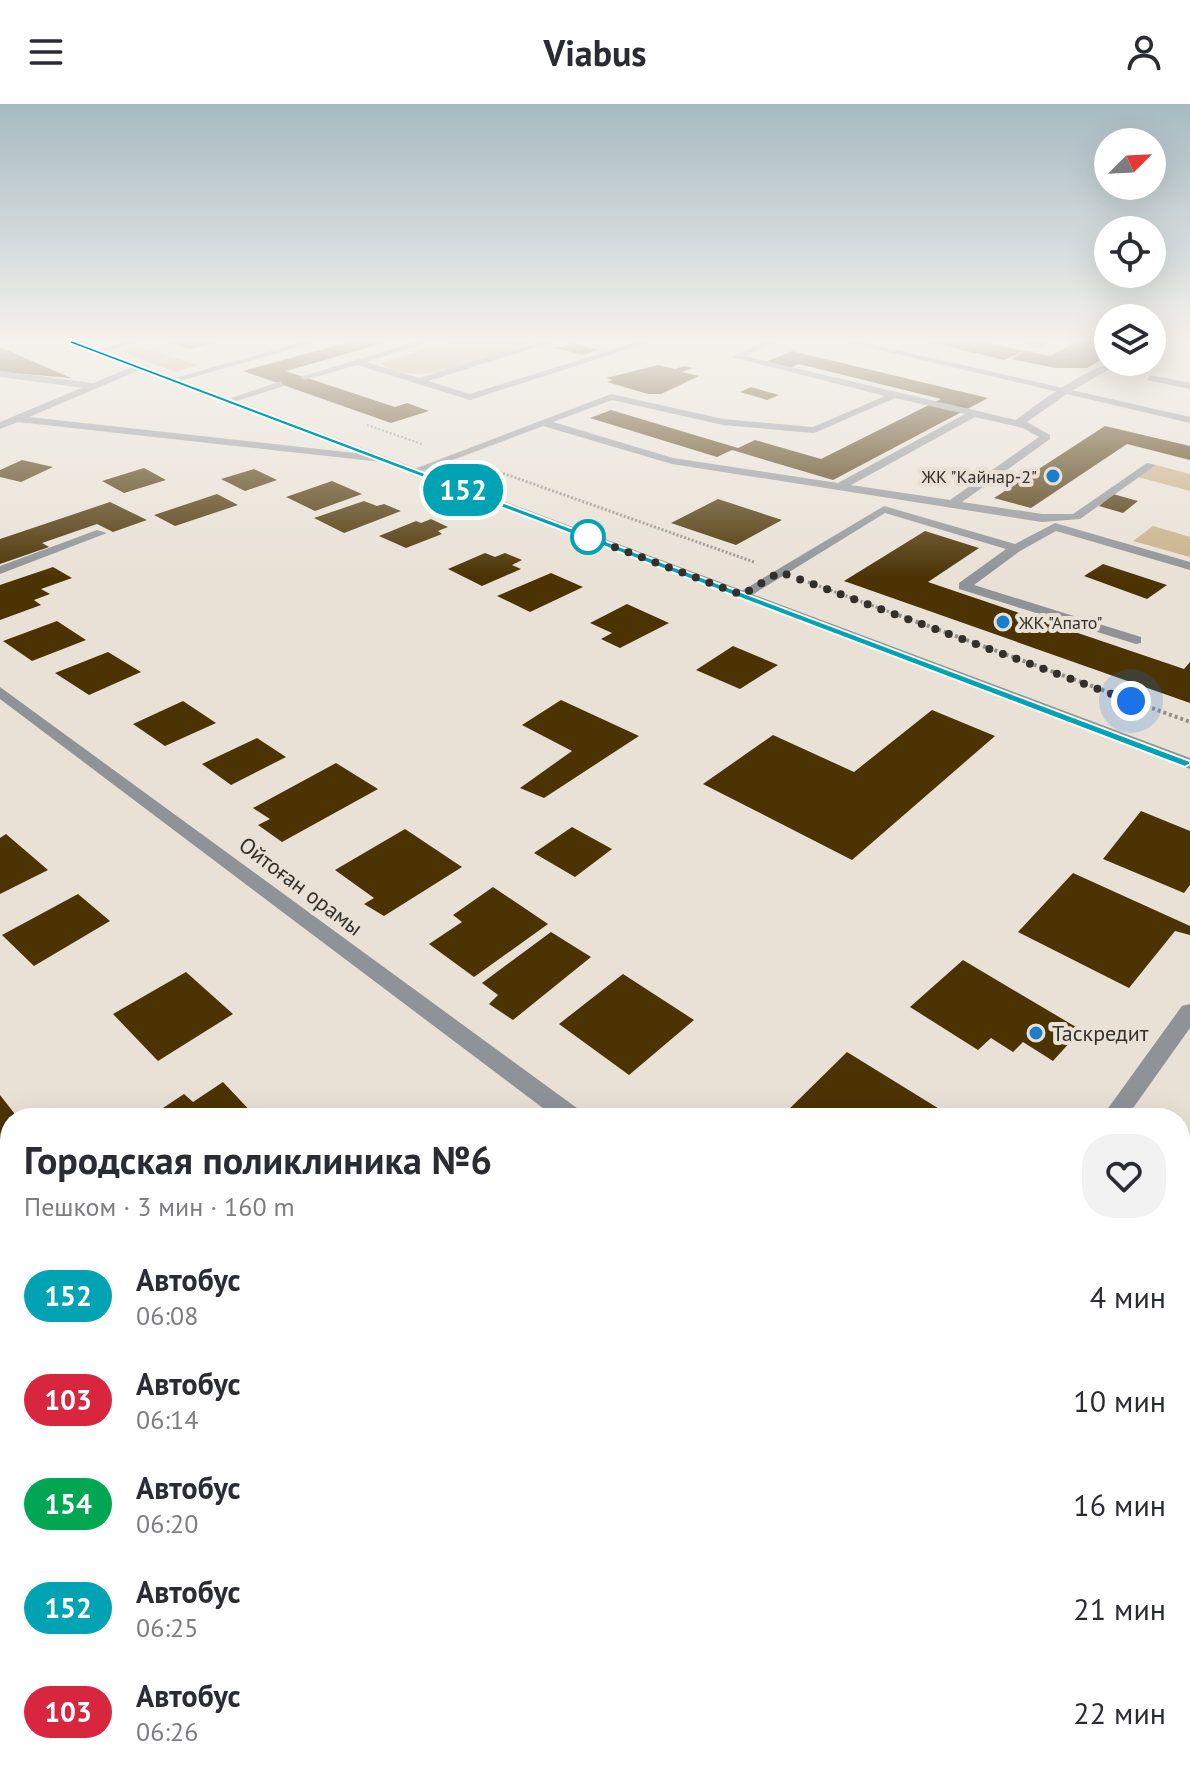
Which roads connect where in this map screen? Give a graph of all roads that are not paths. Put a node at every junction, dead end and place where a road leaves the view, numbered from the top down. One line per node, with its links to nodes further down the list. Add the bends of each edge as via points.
1 (27, 420): 11 (street)
2 (278, 420): 11 (street)
3 (551, 420): 9 (street)
4 (715, 420): 5 (street, via 814,430)
5 (836, 420)
6 (962, 420): 14 (street)
7 (1001, 420): 10 (street)
8 (1023, 420): 10 (street)
9 (544, 423): 13 (street); 14 (street, via 672,461)
10 (1027, 426): 16 (street, via 1046,437)
11 (382, 459): 13 (street)
12 (1151, 465): 16 (street, via 1076,517 1042,518)
13 (414, 471): 22 (street)
14 (839, 487): 15 (street)
15 (878, 494): 16 (street); 17 (street)
16 (952, 504)
17 (884, 509): 19 (street); 22 (street)
18 (101, 533): 21 (street)
19 (1016, 548): 20 (street, via 1055,527); 23 (street, via 964,586)
20 (1190, 566)
21 (0, 570)
22 (742, 595): 25 (street)
23 (1136, 640)
24 (0, 692): 27 (street, Ойтоған орамы)
25 (1190, 764)
26 (1190, 1012): 28 (street)
27 (560, 1108)
28 (1120, 1108)

